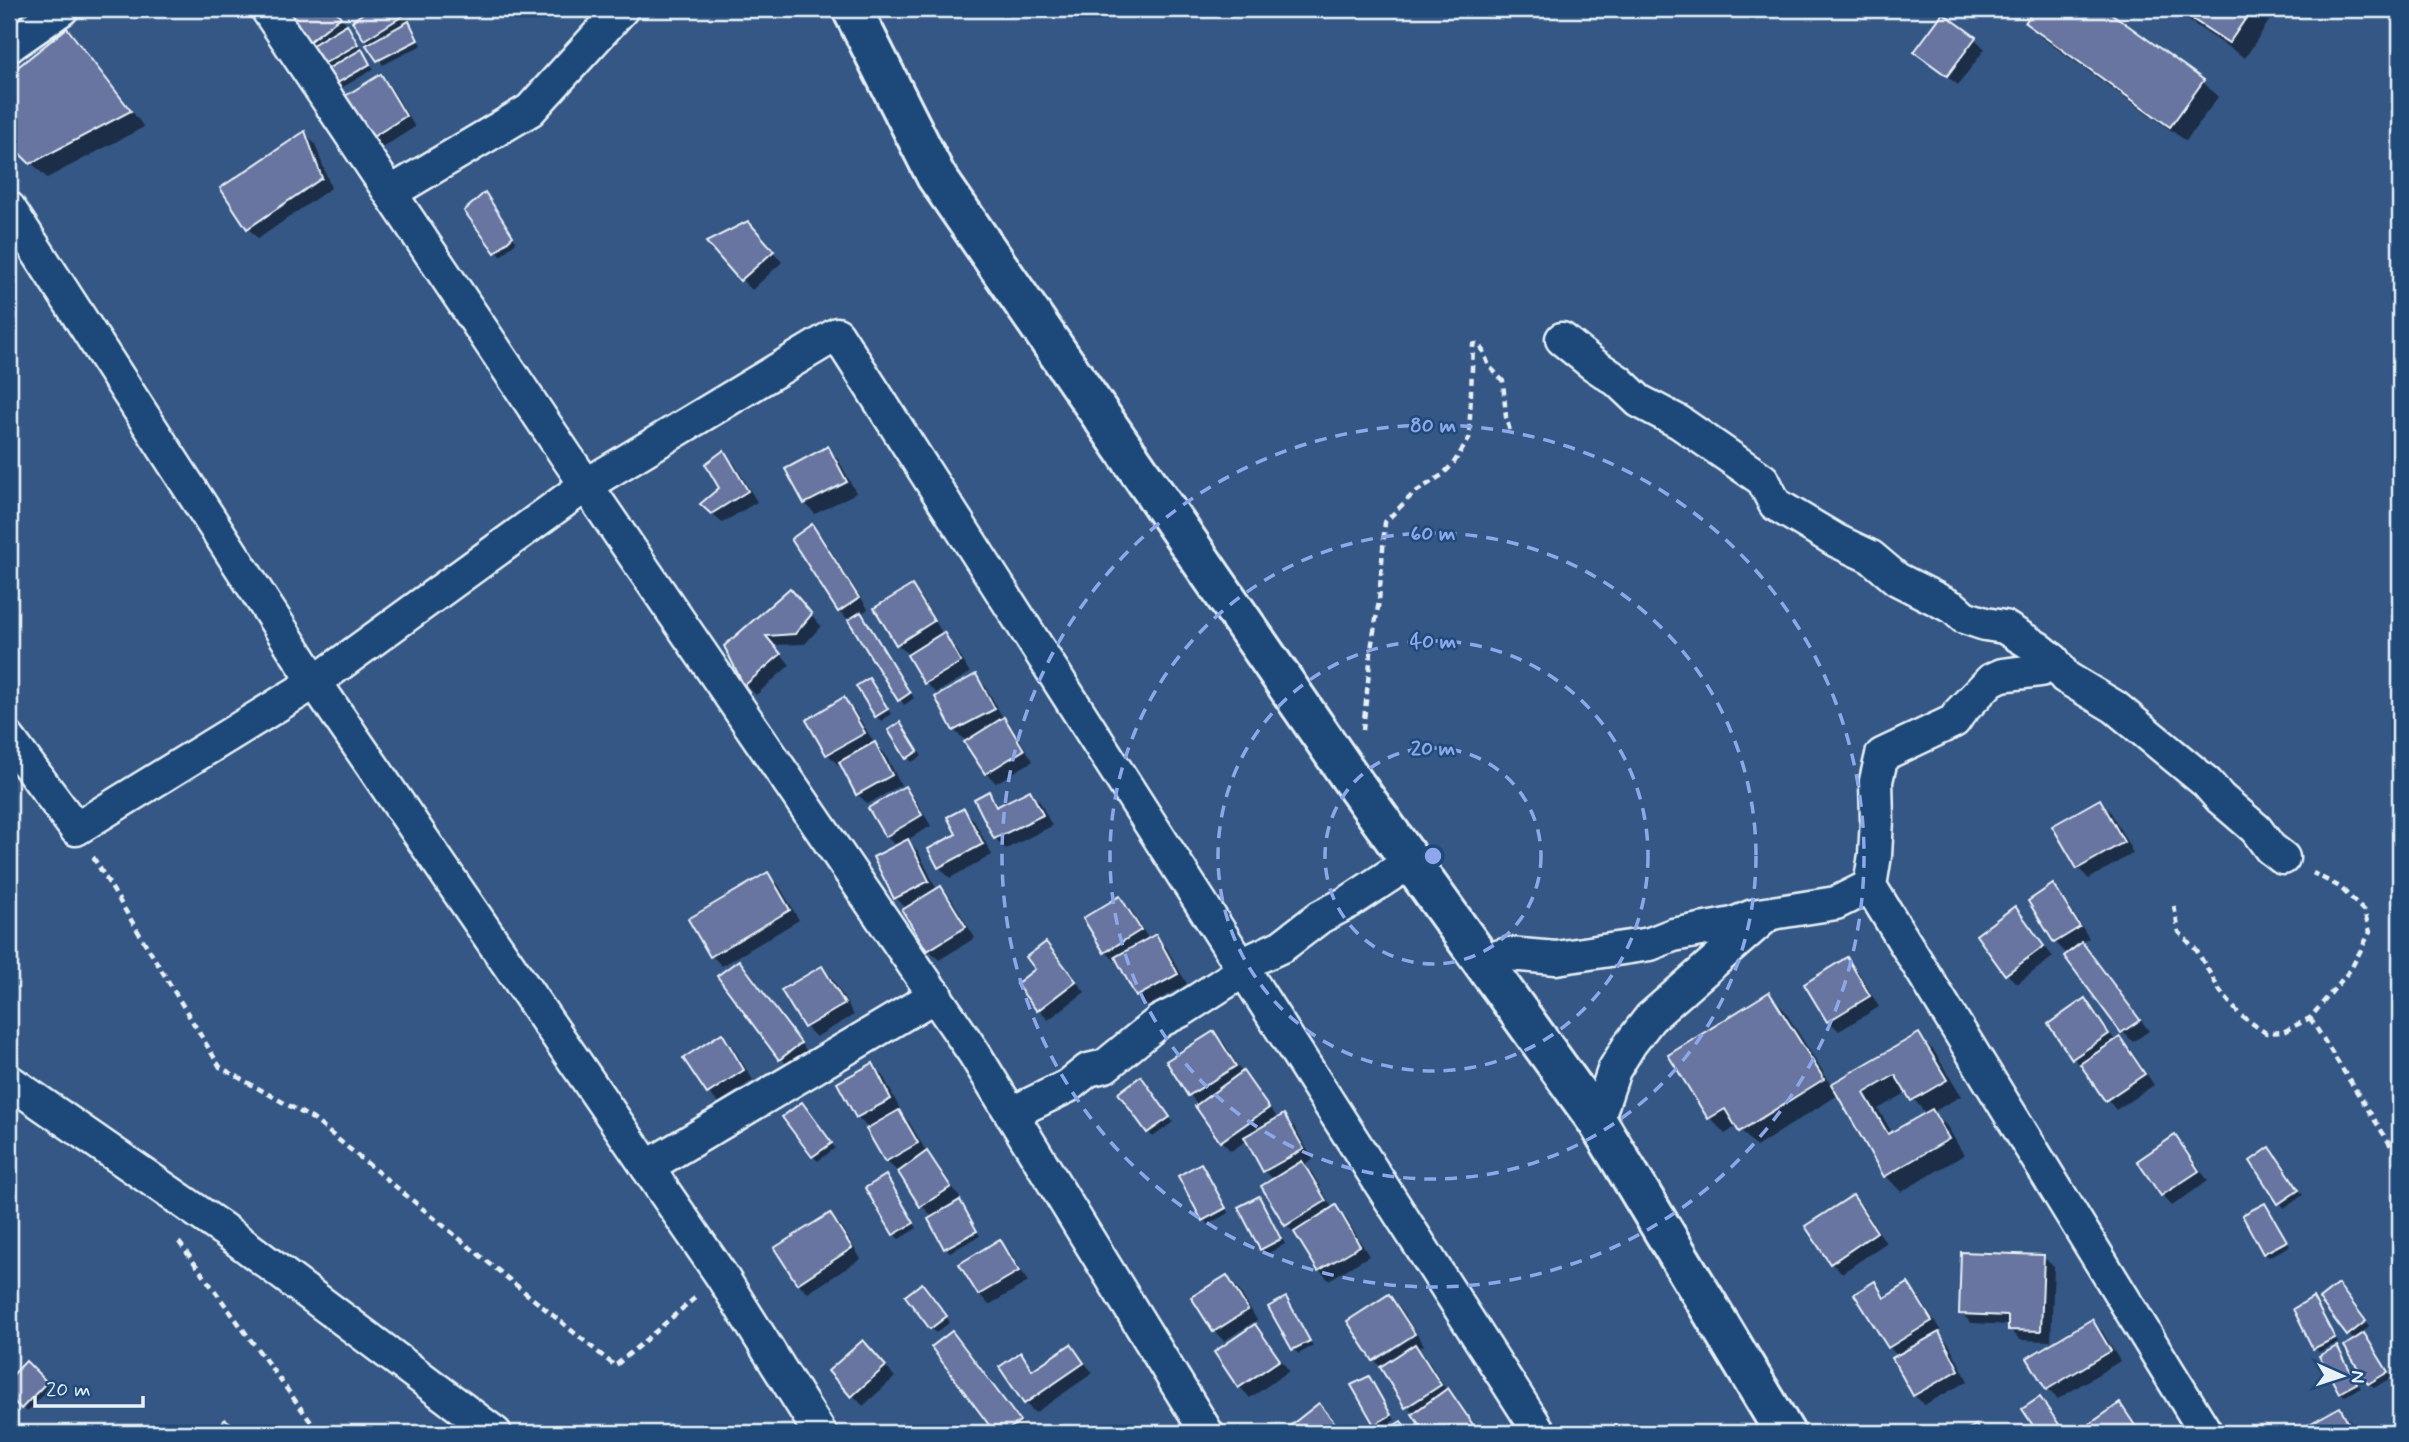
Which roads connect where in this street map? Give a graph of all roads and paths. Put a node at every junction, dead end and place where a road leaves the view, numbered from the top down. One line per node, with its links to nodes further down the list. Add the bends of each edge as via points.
1 (62, 9): 5 (street)
2 (267, 9): 6 (street)
3 (622, 9): 6 (street, via 530,110)
4 (852, 9): 14 (street, via 936,176)
5 (9, 46)
6 (390, 193): 10 (street)
7 (9, 208): 12 (street)
8 (1562, 339): 11 (street, via 1639,401 1679,422 1763,480 1775,504 1871,557 1897,579 1964,617 2004,627)
9 (1510, 431): 14 (path, via 1503,381 1489,366 1481,346 1473,345 1469,439 1442,475 1414,493 1385,522)
10 (586, 485): 12 (street); 22 (street, via 836,334); 23 (street)
11 (2053, 660): 16 (street, via 2066,677 2115,707 2207,783); 18 (street, via 2041,670 1991,680 1954,722 1882,755 1876,781 1876,845)
12 (315, 682): 15 (street); 29 (street)
13 (9, 739): 15 (street)
14 (1354, 783): 17 (street)
15 (76, 829): 31 (path, via 220,1068 313,1119 615,1366)
16 (2283, 858): 24 (path, via 2340,887 2364,911 2370,932 2351,969)
17 (1410, 862): 21 (street); 22 (street)
18 (1870, 886): 20 (street, via 1836,903); 38 (street)
19 (2174, 906): 24 (path, via 2179,932 2241,1015 2266,1033 2283,1032)
20 (1769, 914): 21 (street, via 1650,944 1556,958 1508,954); 27 (street, via 1650,1018 1614,1070)
21 (1482, 961): 27 (street)
22 (1243, 969): 26 (street, via 1160,1021 1105,1066 1088,1070 1068,1086); 37 (street)
23 (936, 995): 26 (street); 29 (street)
24 (2309, 1018): 28 (path)
25 (9, 1081): 34 (street, via 224,1230)
26 (1012, 1113): 36 (street)
27 (1597, 1121): 32 (street)
28 (2400, 1160)
29 (647, 1167): 31 (street)
30 (172, 1233): 33 (path)
31 (721, 1276): 35 (street)
32 (1778, 1431)
33 (319, 1433)
34 (495, 1433)
35 (820, 1433)
36 (1208, 1433)
37 (1540, 1433)
38 (2206, 1433)

